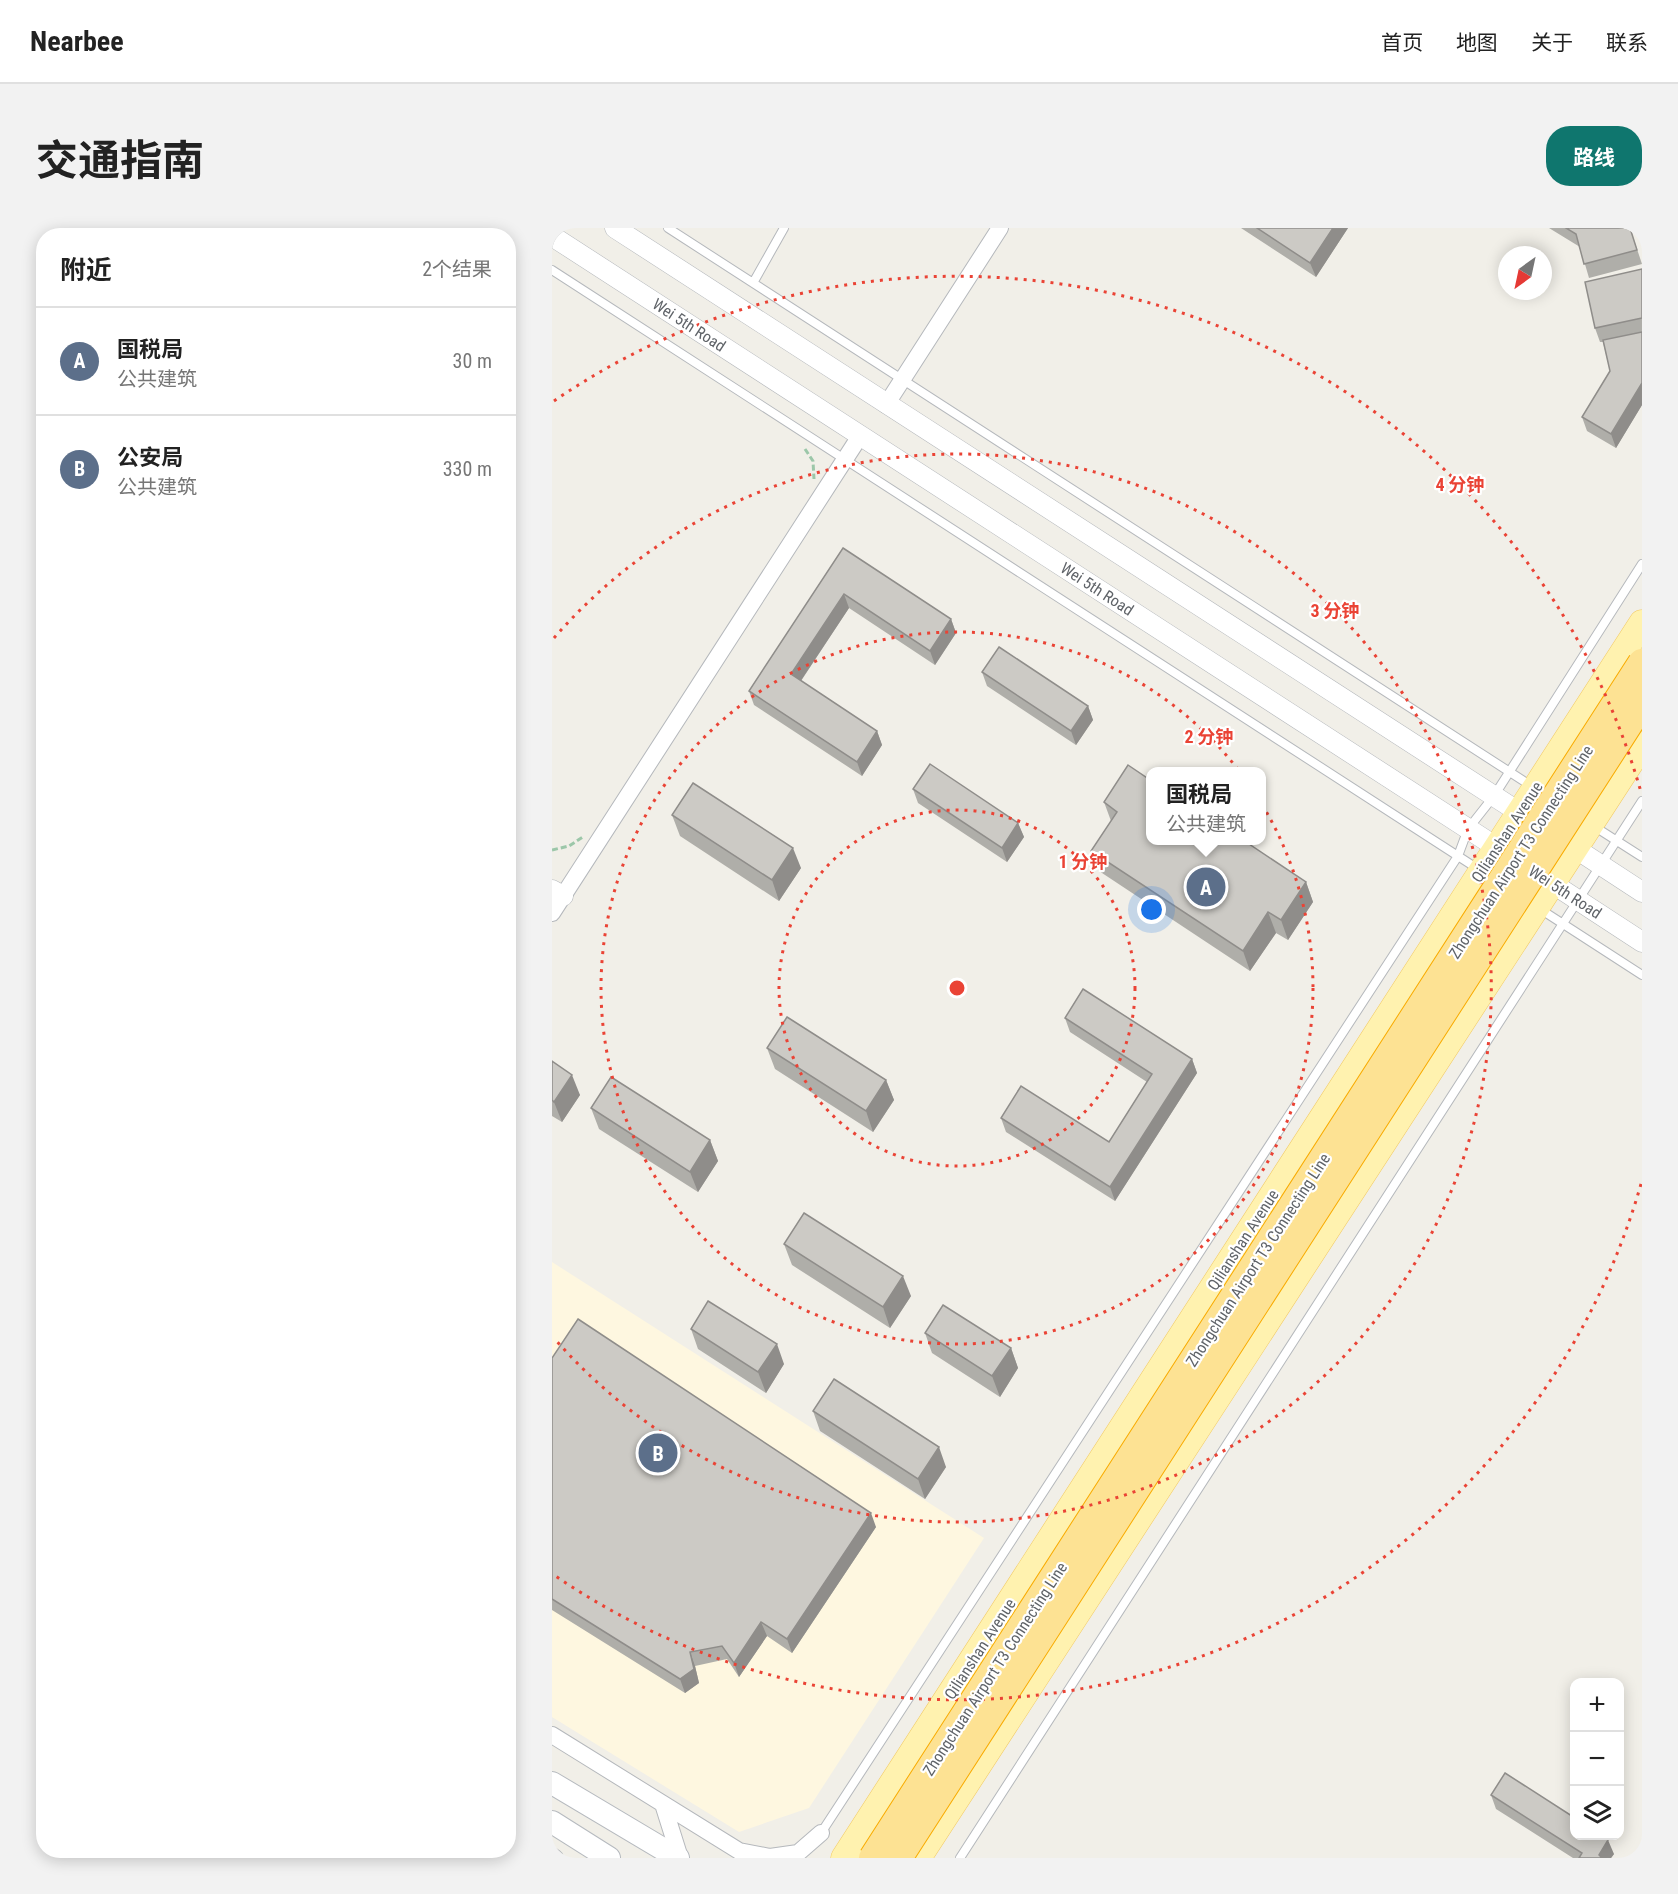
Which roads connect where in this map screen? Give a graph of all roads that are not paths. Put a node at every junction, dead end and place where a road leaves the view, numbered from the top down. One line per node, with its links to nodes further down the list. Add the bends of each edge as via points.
1 (615, 228): 9 (street)
2 (668, 228): 7 (lane)
3 (784, 228): 7 (lane)
4 (1000, 228): 8 (street)
5 (552, 236): 10 (street, Wei 5th Road)
6 (552, 270): 11 (lane)
7 (753, 283): 8 (lane)
8 (902, 380): 9 (street); 17 (lane)
9 (886, 405): 19 (street)
10 (860, 436): 11 (street); 23 (street, Wei 5th Road)
11 (844, 460): 27 (lane); 33 (street)
12 (1642, 564): 17 (lane)
13 (1642, 623): 18 (main road, Qilianshan Avenue)
14 (1642, 663): 47 (highway, Zhongchuan Airport T3 Connecting Line, bridge)
15 (1642, 703): 48 (highway, Zhongchuan Airport T3 Connecting Line, bridge)
16 (1642, 745): 22 (main road)
17 (1510, 772): 18 (lane); 19 (lane)
18 (1535, 788): 21 (main road, Qilianshan Avenue); 22 (lane)
19 (1494, 796): 21 (street); 23 (lane)
20 (1642, 801): 24 (lane)
21 (1520, 813): 25 (main road, Qilianshan Avenue); 26 (street)
22 (1591, 824): 24 (lane); 26 (main road)
23 (1468, 829): 25 (street, Wei 5th Road); 27 (lane)
24 (1616, 841): 28 (lane); 29 (lane)
25 (1497, 848): 30 (main road, Qilianshan Avenue); 31 (street, Wei 5th Road)
26 (1576, 849): 29 (street); 31 (main road)
27 (1458, 856): 30 (lane); 43 (lane)
28 (1642, 857)
29 (1600, 865): 32 (street); 34 (lane)
30 (1482, 871): 35 (lane); 46 (main road, Qilianshan Avenue)
31 (1553, 884): 34 (street, Wei 5th Road); 35 (main road)
32 (1642, 892)
33 (556, 900)
34 (1578, 900): 36 (lane); 37 (street, Wei 5th Road)
35 (1538, 907): 36 (lane); 49 (main road)
36 (1563, 924): 38 (lane); 50 (lane)
37 (1642, 942)
38 (1642, 975)
39 (552, 1735): 41 (street)
40 (552, 1783): 45 (main road)
41 (663, 1804): 43 (street, via 739,1851 770,1857 798,1853); 45 (street)
42 (552, 1822): 44 (main road)
43 (821, 1833)
44 (609, 1858)
45 (679, 1858)
46 (844, 1858)
47 (873, 1858)
48 (898, 1858)
49 (918, 1858)
50 (960, 1858)

